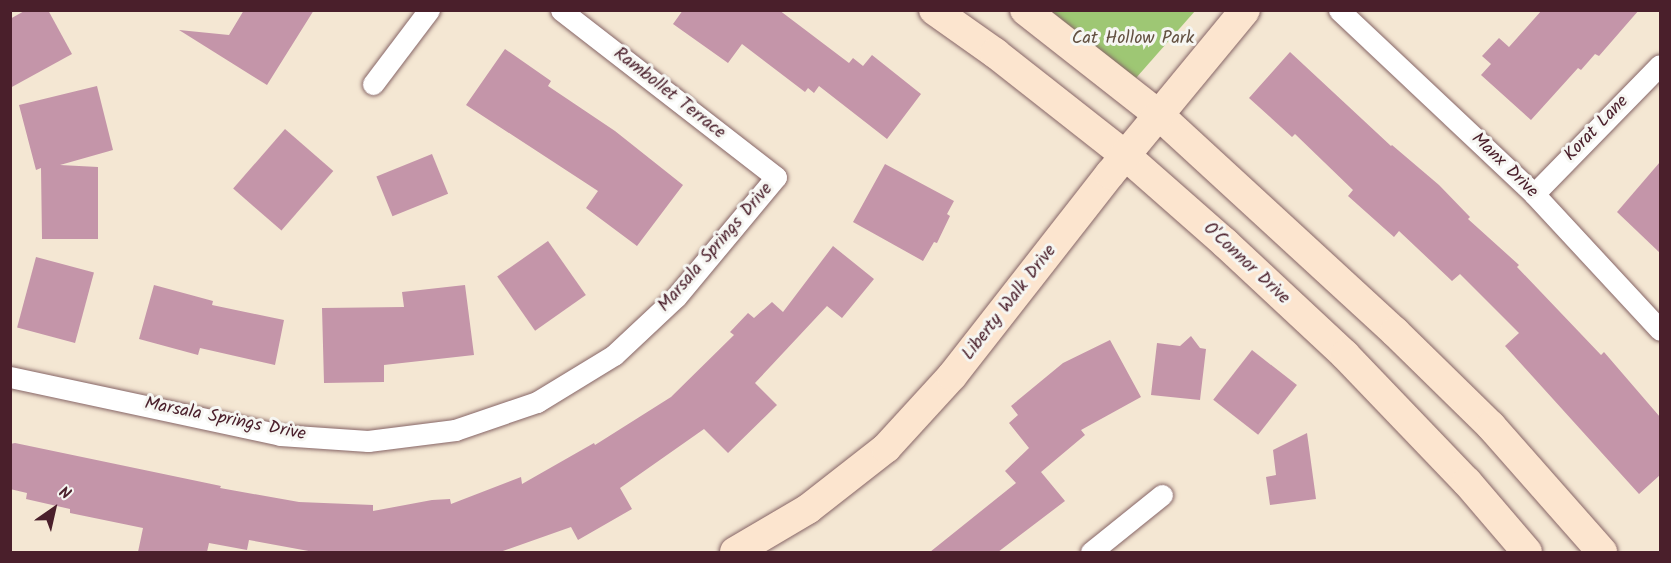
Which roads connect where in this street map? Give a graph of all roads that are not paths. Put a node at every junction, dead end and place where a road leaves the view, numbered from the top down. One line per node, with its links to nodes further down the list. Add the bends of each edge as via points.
1 (429, 10): 8 (street)
2 (561, 10): 11 (street, Rambollet Terrace)
3 (934, 10): 10 (main road, O'Connor Drive)
4 (1025, 10): 9 (main road)
5 (1245, 10): 9 (main road, Liberty Walk Drive)
6 (1339, 10): 12 (street, Manx Drive)
7 (1660, 65): 12 (street, Korat Lane)
8 (373, 84)
9 (1160, 116): 10 (main road, Liberty Walk Drive); 19 (main road, via 1483,418)
10 (1126, 156): 16 (main road, Liberty Walk Drive, via 952,376 886,447 808,509); 18 (main road, O'Connor Drive, via 1345,356 1467,482)
11 (776, 177): 14 (street, Marsala Springs Drive, via 676,297 614,355 537,402 455,430 368,441 280,435)
12 (1534, 194): 13 (street, Manx Drive)
13 (1660, 330)
14 (10, 376)
15 (1162, 495): 17 (street)
16 (735, 552)
17 (1091, 552)
18 (1527, 552)
19 (1602, 552)

